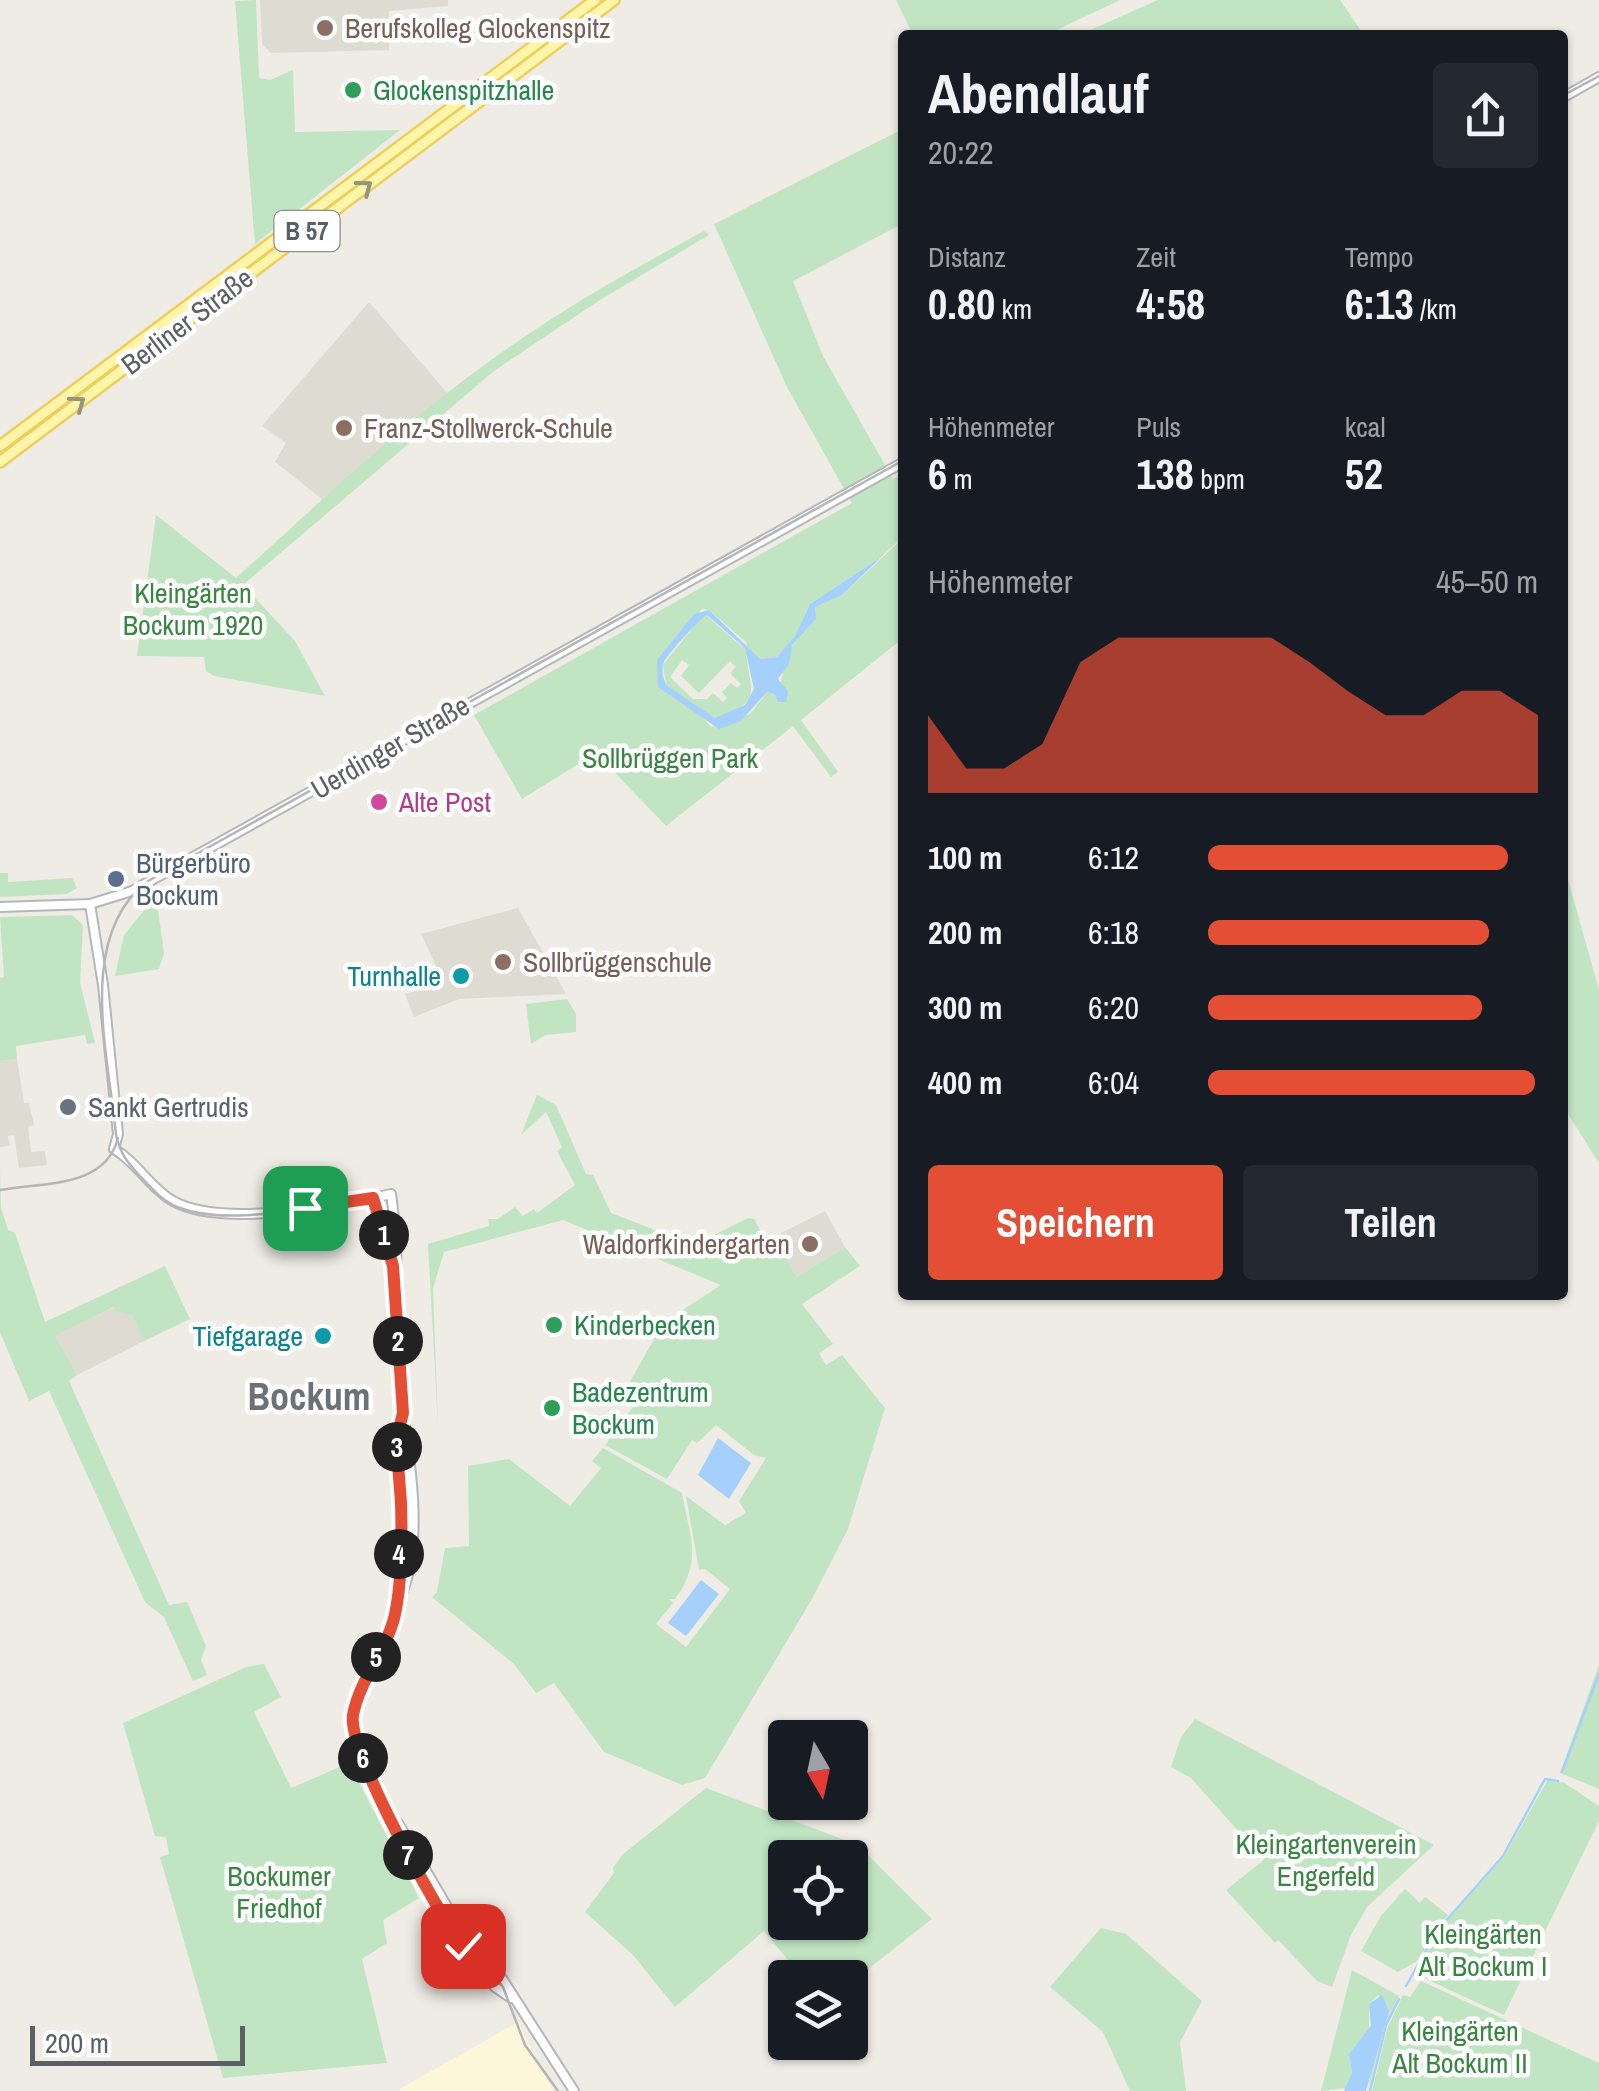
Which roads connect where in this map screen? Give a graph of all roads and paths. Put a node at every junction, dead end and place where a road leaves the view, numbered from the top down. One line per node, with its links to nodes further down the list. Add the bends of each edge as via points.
1 (594, 0): 5 (main road, Berliner Straße / B 57)
2 (614, 0): 6 (main road, Berliner Straße / B 57, one-way to 2)
3 (1599, 77): 4 (main road)
4 (1568, 95)
5 (0, 446)
6 (0, 462)
7 (898, 465): 8 (main road, Uerdinger Straße, via 132,891)
8 (90, 904): 9 (main road, Uerdinger Straße); 10 (main road, via 118,1134 114,1149 164,1196 198,1210 274,1210)
9 (0, 907)
10 (373, 1198): 11 (main road); 11 (main road, via 391,1194)
11 (393, 1266): 12 (main road, via 414,1527 408,1577 352,1724 401,1843 440,1914 511,1998)
12 (574, 2091)

